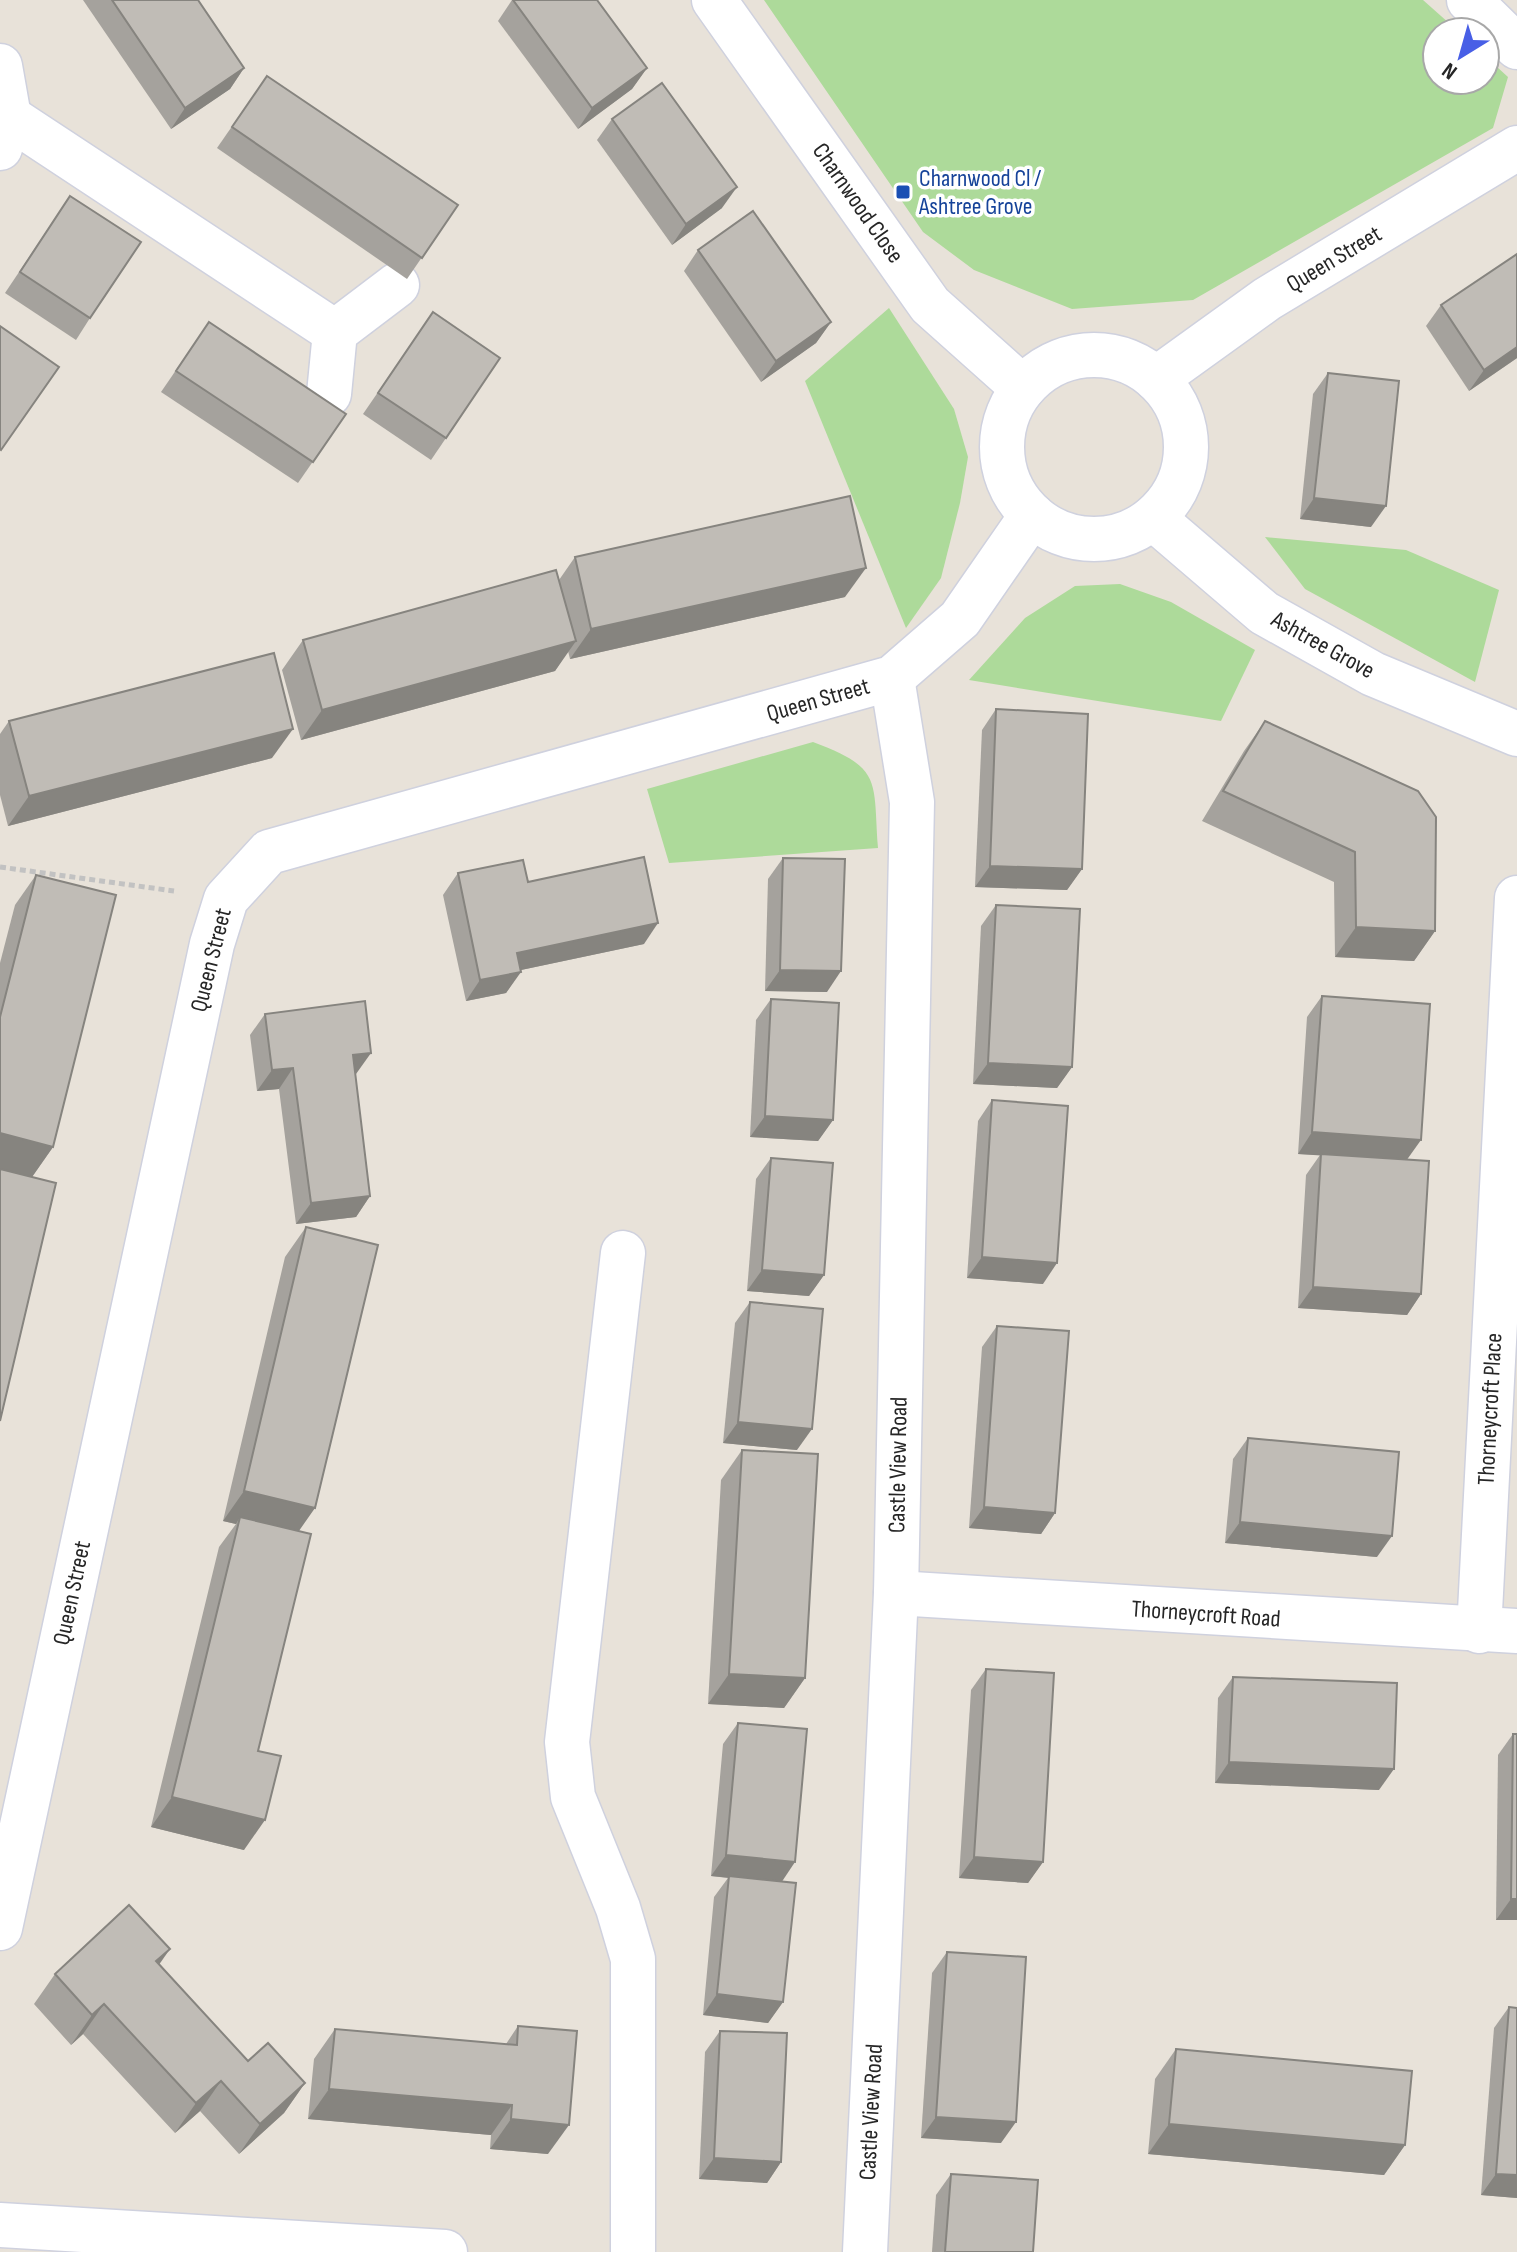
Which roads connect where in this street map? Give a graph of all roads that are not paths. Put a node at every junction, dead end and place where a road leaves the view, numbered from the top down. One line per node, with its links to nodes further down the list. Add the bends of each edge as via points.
1 (714, 0): 10 (street, Charnwood Close, via 930,305)
2 (1469, 0): 3 (street)
3 (1517, 47)
4 (0, 66): 5 (street)
5 (4, 132): 8 (street)
6 (1517, 148): 9 (street, Queen Street, via 1267,299)
7 (397, 285): 8 (street)
8 (335, 332): 11 (street)
9 (1156, 379): 10 (street, via 1129,361 1098,355 1069,358 1044,369); 13 (street, via 1177,404 1186,433 1186,462 1175,493)
10 (1023, 388): 12 (street, via 1010,410 1002,456 1011,487)
11 (329, 394)
12 (1032, 515): 13 (street, via 1063,534 1096,540 1125,534); 14 (street, Queen Street, via 960,619)
13 (1153, 518): 15 (street, Ashtree Grove, via 1264,613 1373,674)
14 (892, 678): 18 (street, Castle View Road, via 912,802); 20 (street, Queen Street, via 269,852 226,899 212,944)
15 (1517, 734)
16 (1517, 898): 19 (street, Thorneycroft Place)
17 (623, 1253): 24 (street, via 567,1742 573,1797 633,1959)
18 (896, 1593): 19 (street, Thorneycroft Road); 25 (street, Castle View Road)
19 (1498, 1631)
20 (0, 1928)
21 (0, 2225): 22 (street)
22 (293, 2247): 23 (street)
23 (445, 2252)
24 (633, 2252)
25 (865, 2252)

